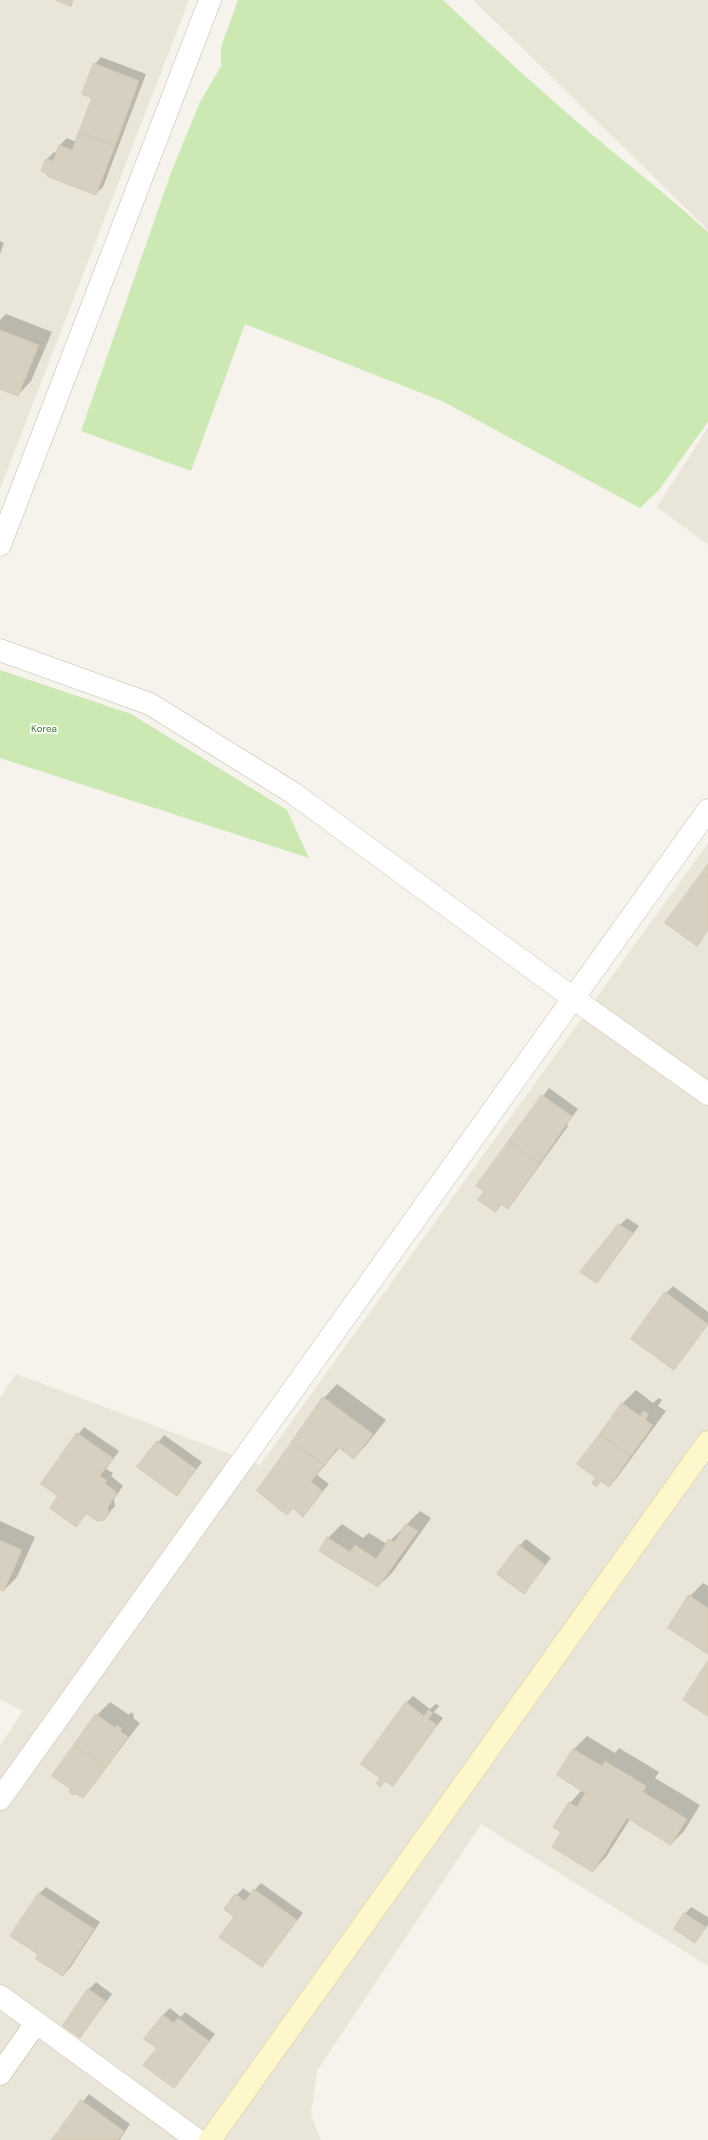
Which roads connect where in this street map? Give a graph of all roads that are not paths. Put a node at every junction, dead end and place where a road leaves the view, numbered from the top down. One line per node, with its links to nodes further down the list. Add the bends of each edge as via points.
1 (210, 0): 2 (street)
2 (0, 545)
3 (0, 650): 5 (street, via 150,704 293,793)
4 (708, 810): 5 (street)
5 (573, 998): 6 (street); 8 (street)
6 (708, 1094)
7 (708, 1442): 13 (street)
8 (0, 1799)
9 (0, 1996): 10 (street)
10 (36, 2023): 11 (street); 12 (street)
11 (0, 2074)
12 (197, 2140)
13 (210, 2140)

